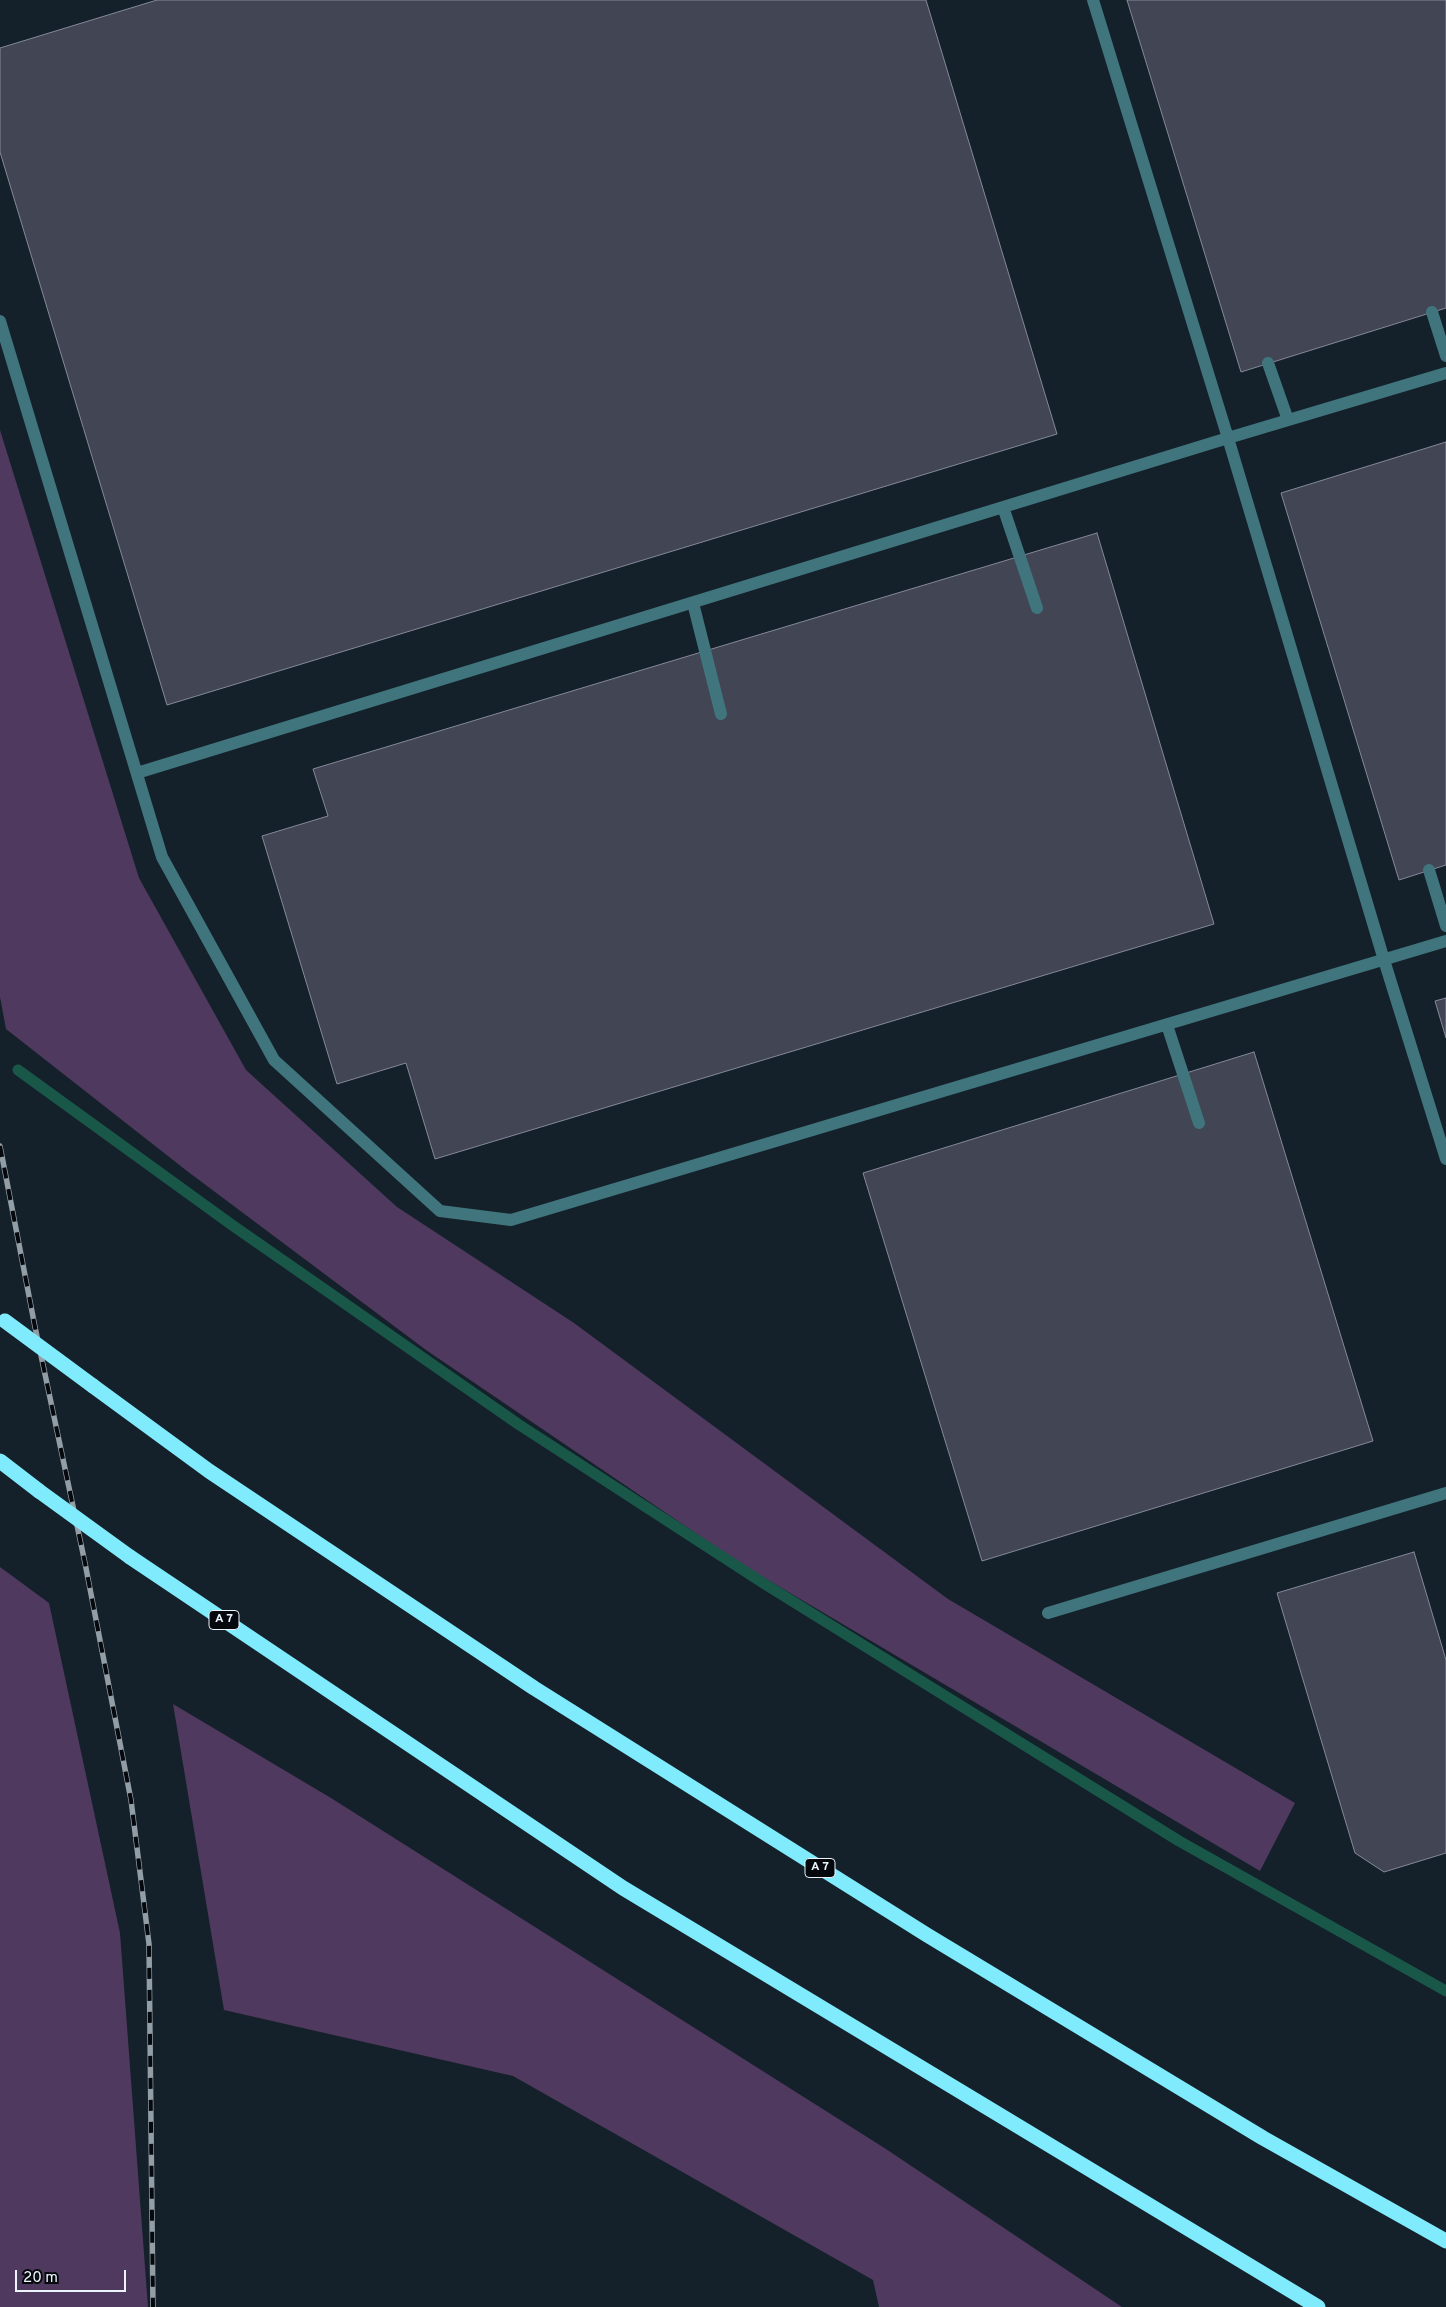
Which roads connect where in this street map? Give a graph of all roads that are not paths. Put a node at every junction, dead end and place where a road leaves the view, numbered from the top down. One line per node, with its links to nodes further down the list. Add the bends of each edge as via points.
1 (1093, 0): 8 (lane)
2 (1432, 312): 4 (lane)
3 (0, 321): 13 (lane)
4 (1446, 356)
5 (1268, 363): 7 (lane)
6 (1446, 373): 7 (lane)
7 (1288, 420): 8 (lane)
8 (1228, 438): 9 (lane); 17 (lane)
9 (1003, 507): 10 (lane); 11 (lane)
10 (693, 602): 12 (lane); 13 (lane)
11 (1037, 608)
12 (721, 714)
13 (137, 773): 18 (lane, via 162,857 274,1060 440,1211 511,1220)
14 (1429, 870): 15 (lane)
15 (1446, 926)
16 (1446, 941): 17 (lane)
17 (1384, 960): 18 (lane); 20 (lane)
18 (1167, 1025): 19 (lane)
19 (1199, 1122)
20 (1446, 1159)
21 (3, 1319): 25 (highway, A 7, bridge, via 209,1471 534,1688 927,1936 1263,2138)
22 (0, 1461): 26 (highway, A 7, bridge, via 130,1557 623,1888)
23 (1446, 1493): 24 (lane)
24 (1048, 1613)
25 (1446, 2241)
26 (1318, 2307)

